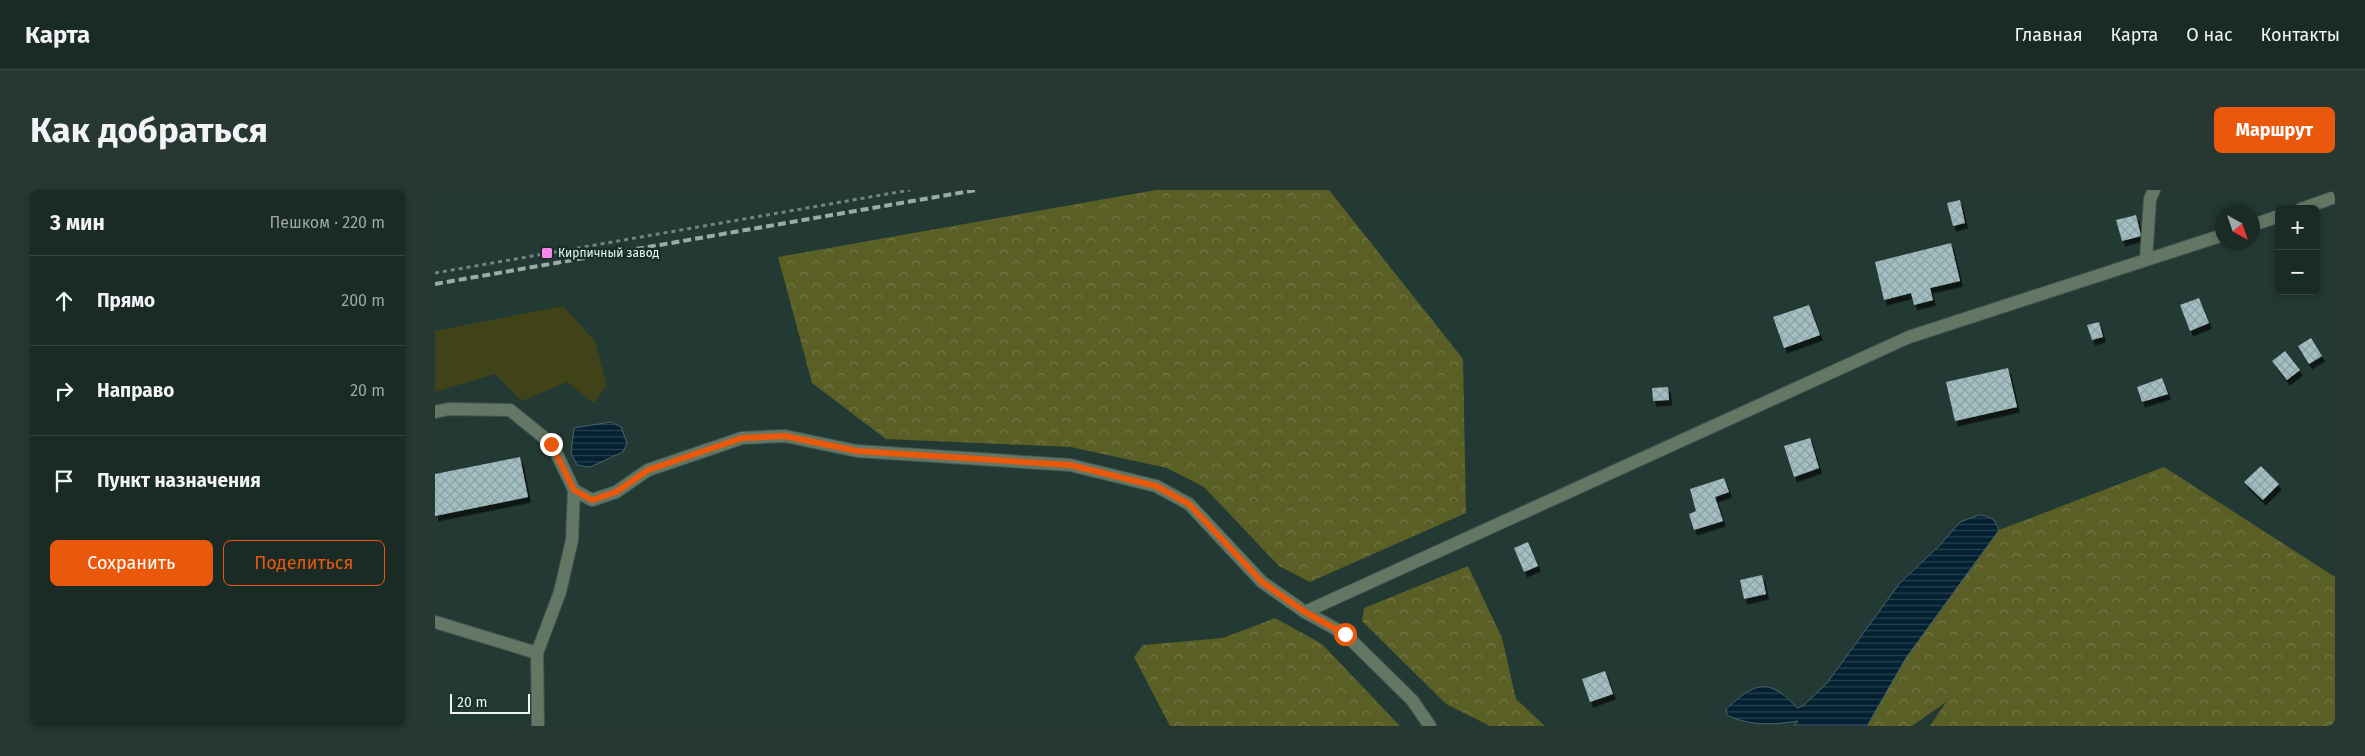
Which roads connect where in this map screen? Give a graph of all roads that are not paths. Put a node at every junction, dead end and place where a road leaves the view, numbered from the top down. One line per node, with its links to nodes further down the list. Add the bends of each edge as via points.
1 (2153, 190): 7 (street)
2 (2335, 197): 3 (street)
3 (2312, 205)
4 (2275, 218): 5 (street)
5 (2260, 223)
6 (2215, 238): 7 (street)
7 (2146, 260): 10 (street, via 1909,337)
8 (435, 412): 9 (street, via 449,409 510,410 551,444)
9 (574, 490): 10 (street, via 592,500 616,492 648,470 742,438 785,436 857,451 1070,465 1156,486 1189,504 1262,582); 12 (street, via 572,540 560,592)
10 (1305, 612): 14 (street, via 1345,634 1411,700)
11 (435, 622): 12 (street)
12 (537, 653): 13 (street)
13 (538, 726)
14 (1430, 726)

